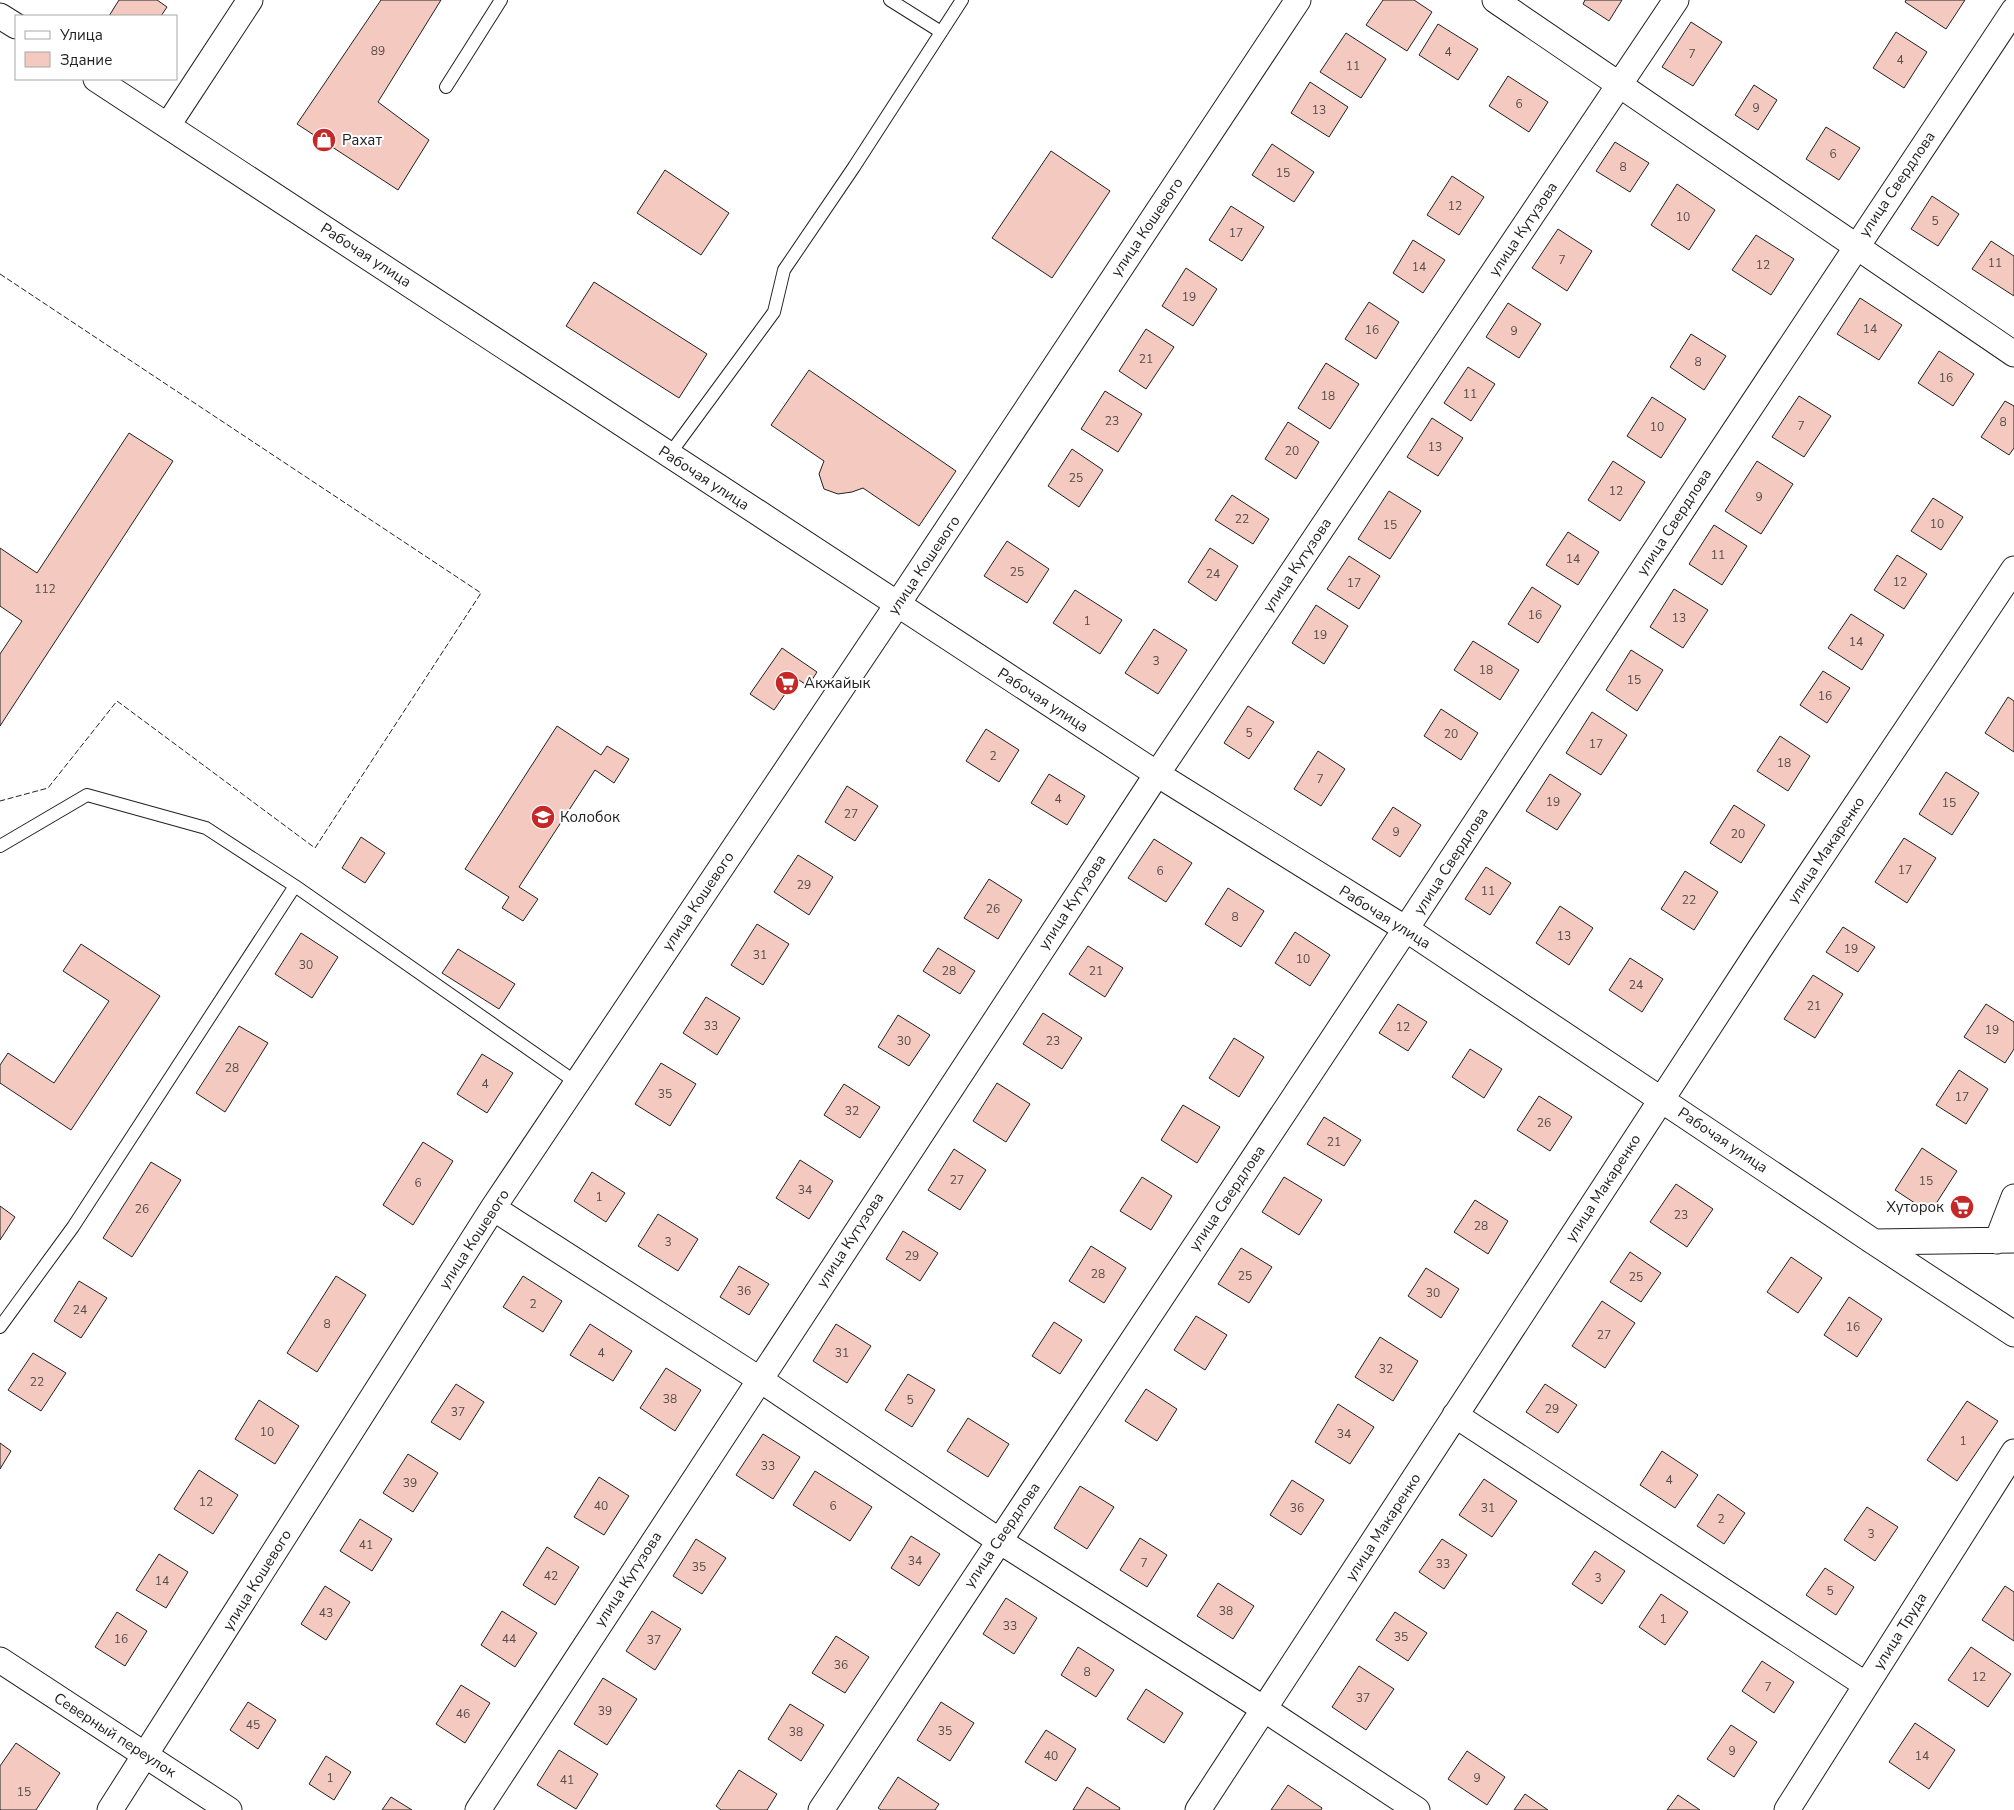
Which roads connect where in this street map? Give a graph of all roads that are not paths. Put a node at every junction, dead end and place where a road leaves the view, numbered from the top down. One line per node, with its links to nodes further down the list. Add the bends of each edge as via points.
1 (250, 0): 15 (street)
2 (501, 0): 14 (lane)
3 (890, 0): 11 (lane)
4 (962, 0): 11 (lane)
5 (1298, 0): 20 (street, улица Кошевого)
6 (1495, 0): 13 (street)
7 (1676, 0): 13 (street, улица Кутузова)
8 (2014, 10): 16 (street, улица Свердлова)
9 (0, 16): 10 (street)
10 (15, 25)
11 (941, 32): 18 (lane, via 784,270 774,312)
12 (98, 80): 15 (street, Рабочая улица)
13 (1621, 85): 16 (street); 21 (street, улица Кутузова)
14 (446, 87)
15 (168, 125): 18 (street, Рабочая улица)
16 (1856, 246): 17 (street); 24 (street, улица Свердлова)
17 (2014, 354)
18 (669, 455): 20 (street, Рабочая улица)
19 (2014, 569): 26 (street, улица Макаренко)
20 (897, 604): 21 (street, Рабочая улица); 25 (street, улица Кошевого)
21 (1157, 774): 24 (street, Рабочая улица); 33 (street, улица Кутузова)
22 (0, 846): 23 (lane, via 87,795 206,828)
23 (295, 886): 25 (lane); 31 (lane, via 73,1227)
24 (1406, 929): 26 (street, Рабочая улица); 36 (street, улица Свердлова)
25 (577, 1083): 28 (street, улица Кошевого)
26 (1661, 1099): 30 (street, Рабочая улица); 34 (street, улица Макаренко)
27 (2014, 1197): 29 (street)
28 (493, 1208): 33 (street); 40 (street, улица Кошевого)
29 (2006, 1240): 30 (street)
30 (1874, 1242): 32 (street, Рабочая улица)
31 (0, 1327)
32 (2014, 1334)
33 (759, 1379): 36 (street); 43 (street, улица Кутузова)
34 (1456, 1415): 38 (street); 39 (street, улица Макаренко)
35 (2014, 1452): 38 (street, улица Труда)
36 (998, 1540): 39 (street); 44 (street, улица Свердлова)
37 (0, 1660): 40 (street, Северный переулок)
38 (1866, 1685): 47 (street, улица Труда)
39 (1264, 1709): 45 (street, улица Макаренко); 46 (street)
40 (146, 1755): 41 (street, улица Кошевого); 42 (street, Северный переулок)
41 (110, 1810)
42 (229, 1810)
43 (478, 1810)
44 (821, 1810)
45 (1198, 1810)
46 (1417, 1810)
47 (1787, 1810)

